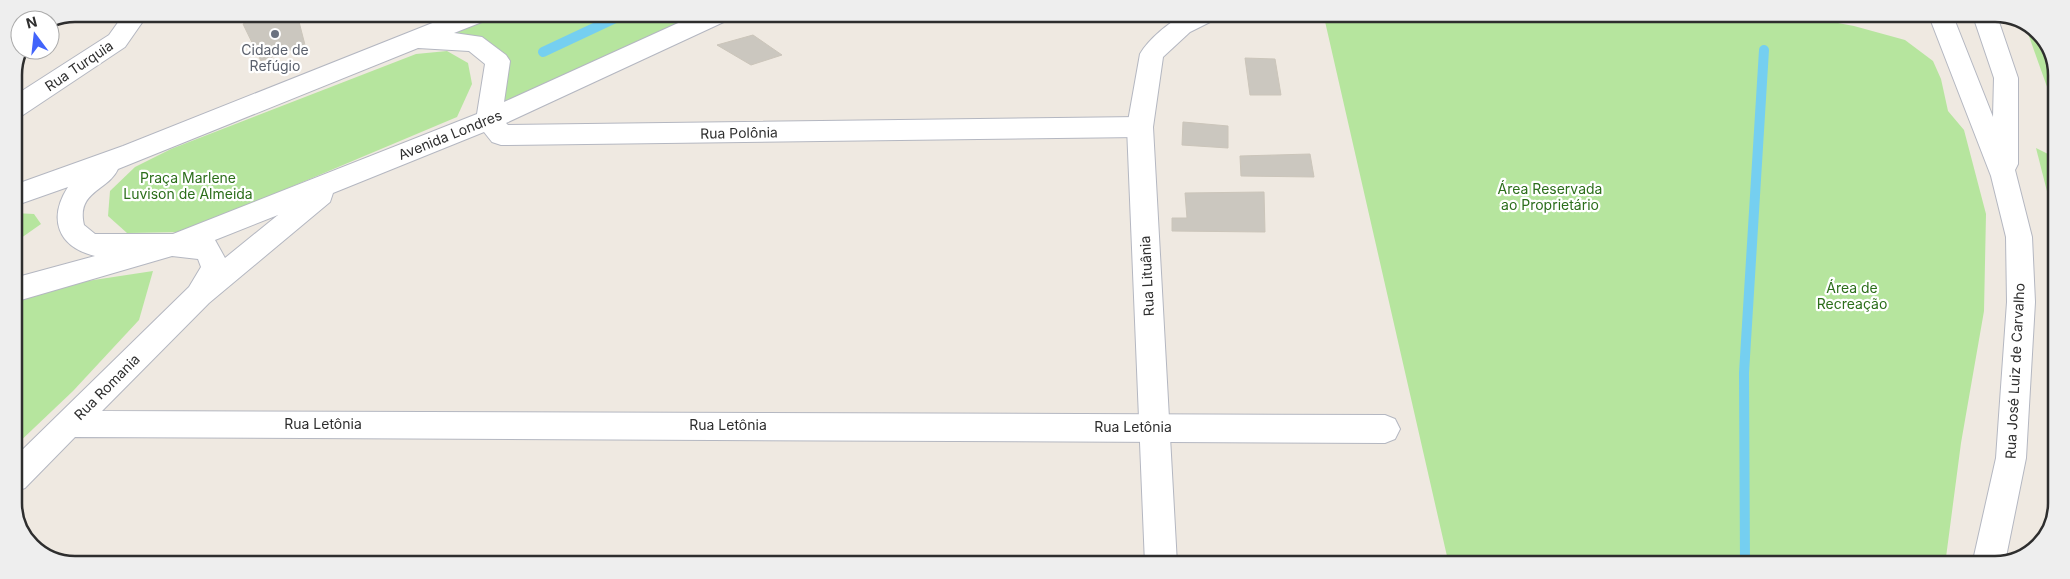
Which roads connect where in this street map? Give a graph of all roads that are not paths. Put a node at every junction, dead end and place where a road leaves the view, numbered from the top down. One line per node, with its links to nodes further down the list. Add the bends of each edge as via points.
1 (131, 22): 8 (street, Rua Turquia, via 117,42)
2 (461, 22): 7 (street, Avenida Londres)
3 (703, 22): 9 (street, Avenida Londres)
4 (1190, 22): 10 (street, Rua Lituânia, via 1152,54)
5 (1943, 22): 12 (street, Rua José Luiz de Carvalho)
6 (1987, 22): 12 (street, Rua José Luiz de Carvalho, via 2006,78)
7 (420, 40): 9 (street, via 474,43 498,61); 11 (street, Avenida Londres)
8 (22, 103)
9 (489, 120): 10 (street, Rua Polônia, via 500,135 525,136); 13 (street, Avenida Londres)
10 (1140, 127): 19 (street, Rua Lituânia)
11 (132, 153): 14 (street, Avenida Londres); 15 (street, Avenida Londres, via 89,179 77,194 69,222 77,236 91,244)
12 (2004, 176): 23 (street, Rua José Luiz de Carvalho, via 2019,237 2021,302 2011,458)
13 (342, 178): 15 (street, Avenida Londres); 17 (street, Rua Romania)
14 (22, 193)
15 (176, 244): 16 (street, Avenida Londres); 17 (street, Rua Romania, via 208,250 215,268)
16 (22, 288)
17 (199, 295): 18 (street, Rua Romania)
18 (71, 424): 19 (street, Rua Letônia); 21 (street, Rua Romania)
19 (1155, 426): 20 (street, Rua Letônia); 22 (street, Rua Lituânia)
20 (1385, 429)
21 (23, 470)
22 (1161, 556)
23 (1990, 556)

